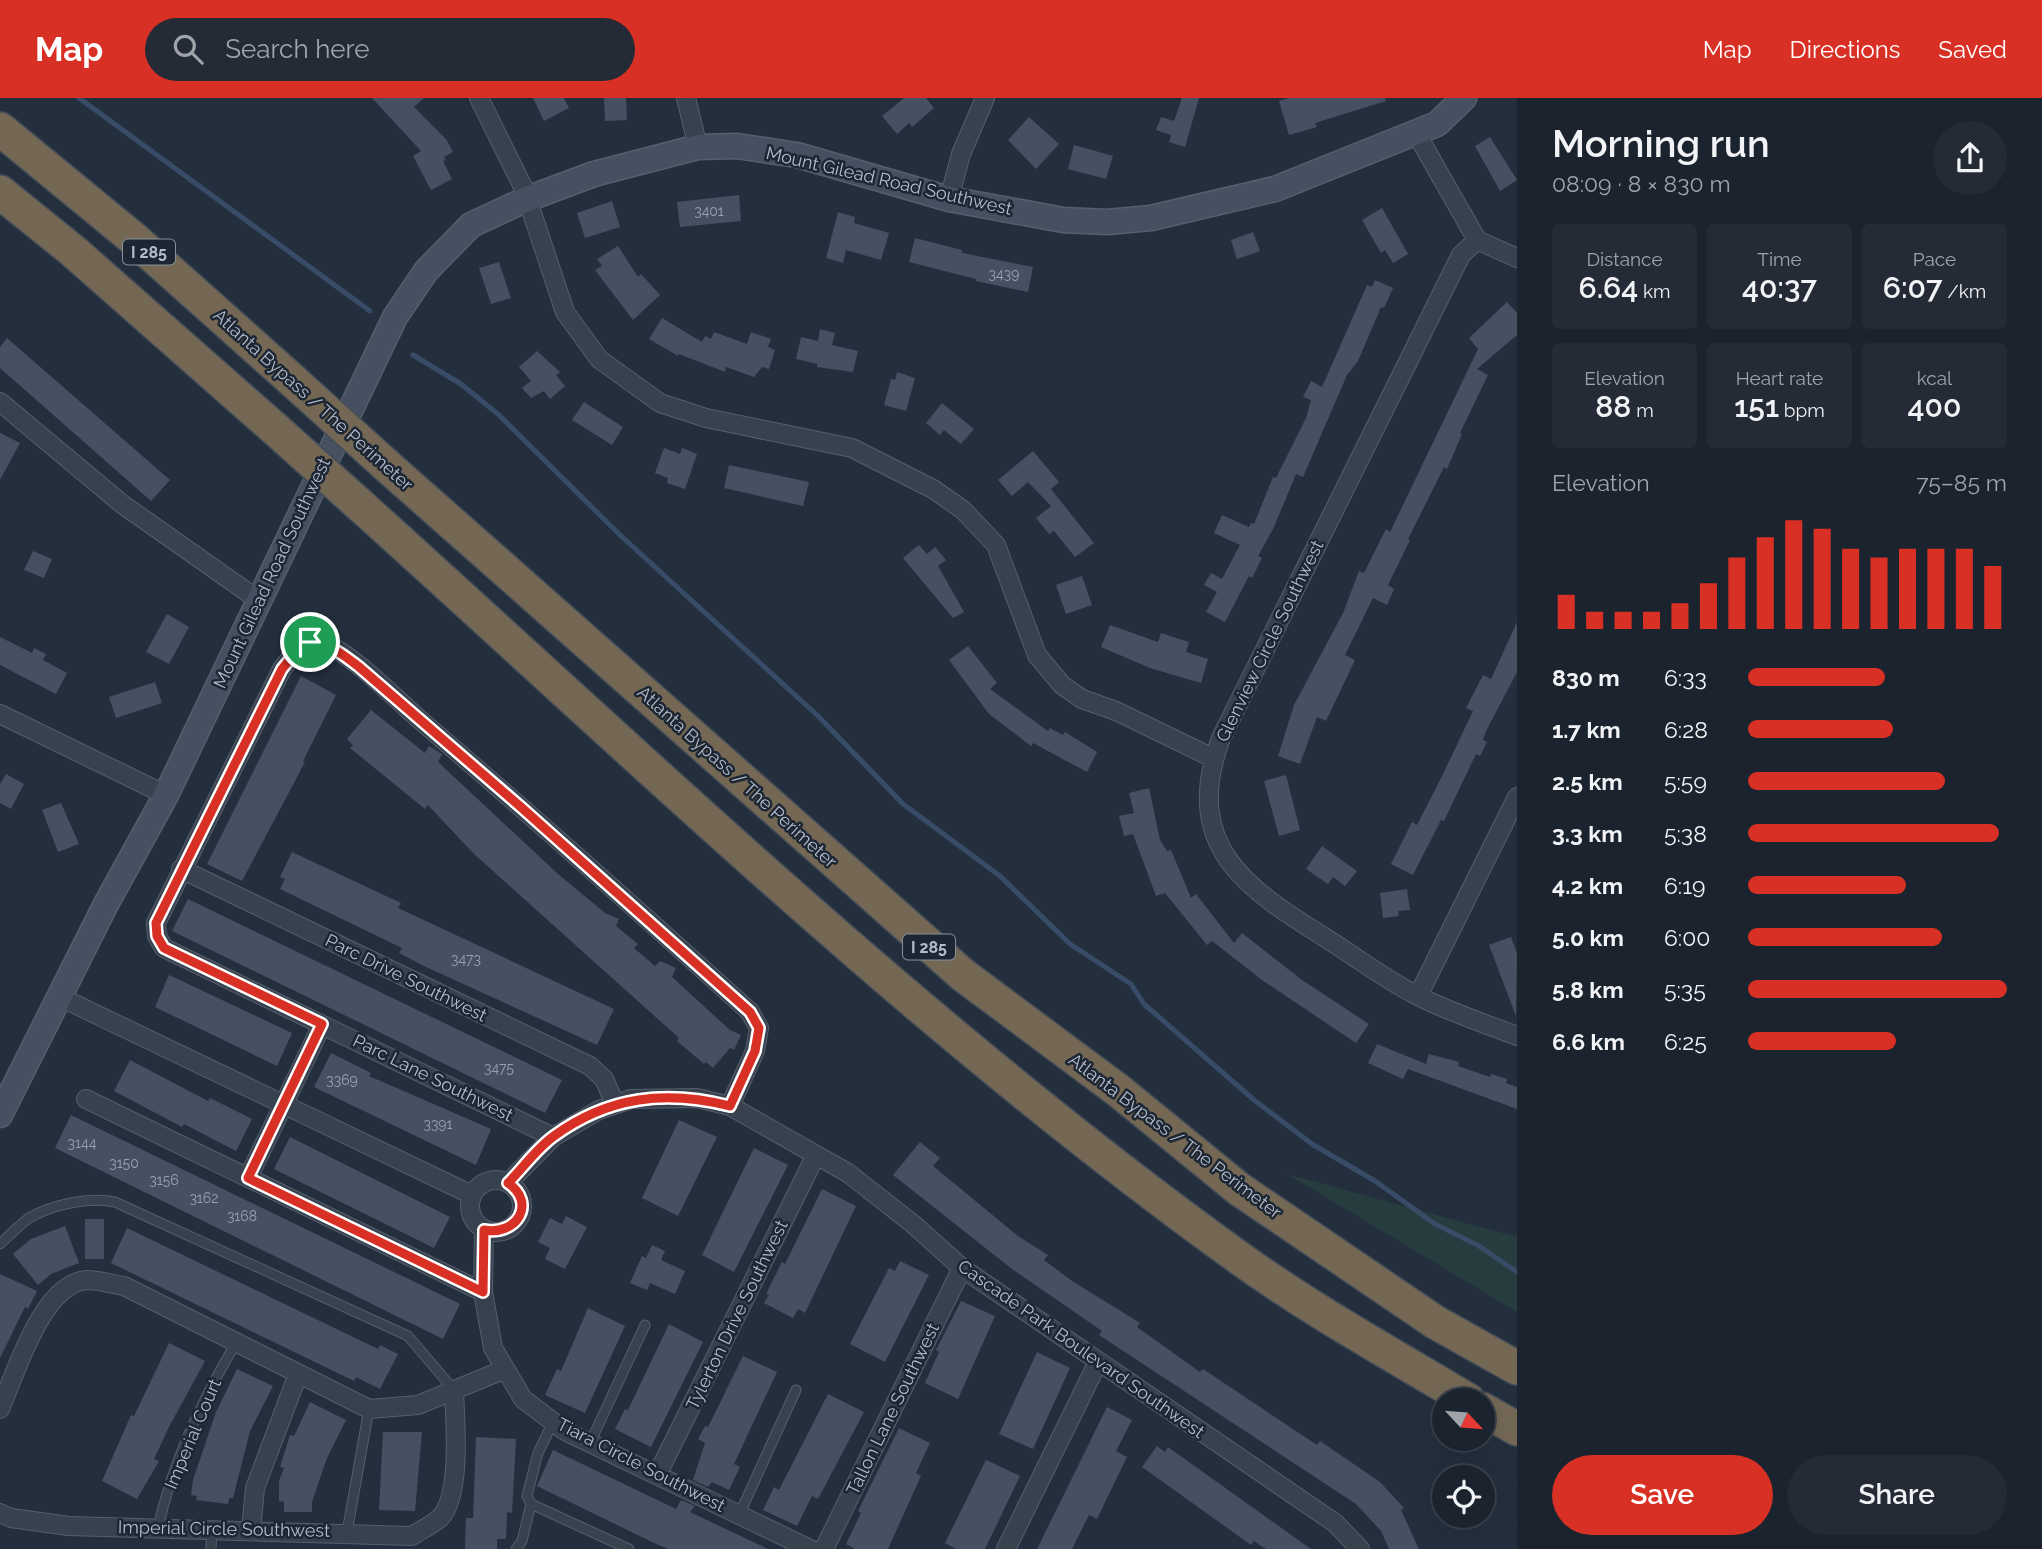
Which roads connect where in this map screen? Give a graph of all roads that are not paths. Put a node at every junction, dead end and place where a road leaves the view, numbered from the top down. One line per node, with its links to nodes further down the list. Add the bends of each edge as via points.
1 (479, 98): 9 (street)
2 (686, 98): 7 (street)
3 (985, 98): 10 (street, via 961,154)
4 (1464, 98): 6 (street, Mount Gilead Road Southwest, via 1437,124)
5 (0, 129): 41 (highway, Atlanta Bypass / The Perimeter / I 285, bridge, via 134,239 963,975 1119,1091 1239,1189 1435,1322)
6 (1415, 131): 10 (street, Mount Gilead Road Southwest, via 1275,189 1151,218 1063,220); 11 (street)
7 (698, 147): 9 (street, Mount Gilead Road Southwest, via 594,174); 10 (street, Mount Gilead Road Southwest, via 737,146 797,155)
8 (0, 192): 45 (highway, I 285, bridge, via 113,285 774,878 1037,1105 1232,1254)
9 (527, 199): 14 (street, Mount Gilead Road Southwest, via 471,225 450,243 407,296); 16 (street, via 565,312 599,359 660,403 706,418 852,449 933,489 963,510 996,545 1037,655 1062,685 1082,699)
10 (949, 199)
11 (1477, 240): 12 (street); 16 (street, Glenview Circle Southwest, via 1461,256)
12 (1517, 258)
13 (0, 402): 14 (street, via 122,504)
14 (260, 601): 17 (street, Mount Gilead Road Southwest)
15 (0, 714): 17 (street)
16 (1213, 758): 20 (street, Glenview Circle Southwest, via 1211,819 1221,849 1238,876 1264,900)
17 (166, 795): 21 (street, Mount Gilead Road Southwest)
18 (1517, 797): 20 (street)
19 (181, 869): 22 (street, Parc Lane Southwest, via 156,923 164,948); 25 (street, Parc Drive Southwest, via 590,1066 604,1079); 27 (street, Parc Lane Southwest, via 282,669 300,647 324,643 358,666 522,808 750,1012 759,1028 755,1051)
20 (1418, 996): 23 (street, Glenview Circle Southwest)
21 (60, 997): 26 (street); 28 (street, Mount Gilead Road Southwest)
22 (322, 1024): 26 (street); 29 (street, Parc Lane Southwest)
23 (1517, 1036)
24 (86, 1099): 31 (street)
25 (615, 1104): 27 (street, via 631,1099 697,1098); 29 (street)
26 (285, 1105): 31 (street); 33 (street)
27 (730, 1106): 30 (street, Cascade Park Boulevard Southwest)
28 (0, 1115)
29 (553, 1137): 32 (street)
30 (816, 1155): 36 (street, Cascade Park Boulevard Southwest, via 848,1173); 54 (street, Tylerton Drive Southwest)
31 (248, 1178): 37 (street)
32 (508, 1183): 33 (street, via 481,1184); 34 (street, via 521,1200 519,1218 509,1229)
33 (472, 1195): 34 (street, via 471,1215)
34 (484, 1230): 37 (street, Tiara Circle Southwest)
35 (0, 1244): 46 (lane, via 29,1218 98,1198 115,1202 408,1336)
36 (962, 1268): 40 (street, Cascade Park Boulevard Southwest); 66 (street, Tallon Lane Southwest)
37 (483, 1292): 42 (street, Tiara Circle Southwest, via 492,1348)
38 (645, 1325): 53 (lane)
39 (236, 1343): 43 (street); 44 (street, via 124,1286 86,1280 53,1297); 58 (lane, Imperial Court, via 194,1423)
40 (1098, 1362): 67 (street); 68 (street, Cascade Park Boulevard Southwest, via 1335,1523)
41 (1517, 1368)
42 (503, 1370): 46 (street); 51 (street, Tiara Circle Southwest, via 523,1399)
43 (298, 1374): 49 (street); 60 (street, via 255,1488)
44 (6, 1378): 48 (street)
45 (1449, 1388)
46 (454, 1390): 49 (street, via 418,1405); 61 (street, Imperial Circle Southwest, via 452,1480 441,1517 412,1536)
47 (796, 1390): 57 (lane)
48 (0, 1409)
49 (369, 1409): 61 (lane)
50 (1495, 1416): 52 (highway)
51 (553, 1422): 53 (street, Tiara Circle Southwest); 55 (lane, via 538,1453 527,1496)
52 (1517, 1429)
53 (590, 1443): 54 (street, Tiara Circle Southwest)
54 (657, 1475): 57 (street, Tiara Circle Southwest)
55 (531, 1504): 63 (lane); 64 (lane)
56 (0, 1513): 58 (street, Imperial Circle Southwest, via 69,1526)
57 (739, 1515): 65 (street, Tiara Circle Southwest)
58 (158, 1528): 59 (street, Imperial Circle Southwest)
59 (212, 1529): 60 (street, Imperial Circle Southwest); 62 (lane)
60 (251, 1530): 61 (street, Imperial Circle Southwest)
61 (347, 1532)
62 (211, 1549)
63 (516, 1549)
64 (629, 1549)
65 (810, 1549)
66 (824, 1549)
67 (1006, 1549)
68 (1360, 1549)

